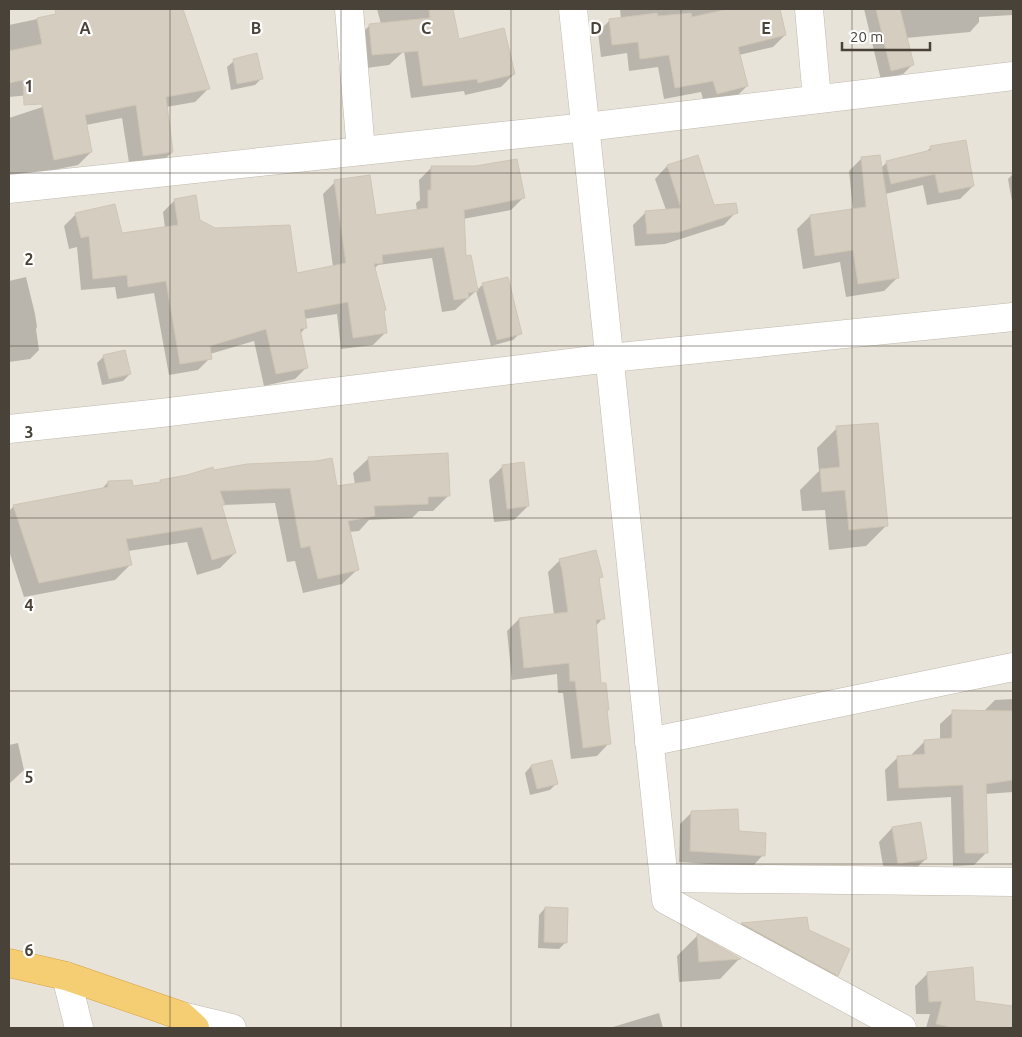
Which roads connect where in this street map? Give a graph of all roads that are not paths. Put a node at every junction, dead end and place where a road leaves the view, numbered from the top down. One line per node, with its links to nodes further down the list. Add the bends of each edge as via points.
1 (349, 9): 7 (street)
2 (574, 9): 6 (street)
3 (809, 9): 5 (street)
4 (1013, 76): 5 (street)
5 (817, 99): 6 (street)
6 (586, 127): 7 (street); 10 (street)
7 (361, 151): 8 (street)
8 (9, 189)
9 (1013, 317): 10 (street)
10 (610, 358): 11 (street); 13 (street)
11 (9, 429)
12 (1013, 668): 13 (street)
13 (649, 742): 14 (street)
14 (664, 878): 15 (street); 21 (street, via 666,900)
15 (1013, 882)
16 (9, 963): 17 (highway)
17 (66, 976): 18 (highway); 19 (street)
18 (189, 1022): 20 (street)
19 (79, 1028)
20 (232, 1028)
21 (902, 1028)

